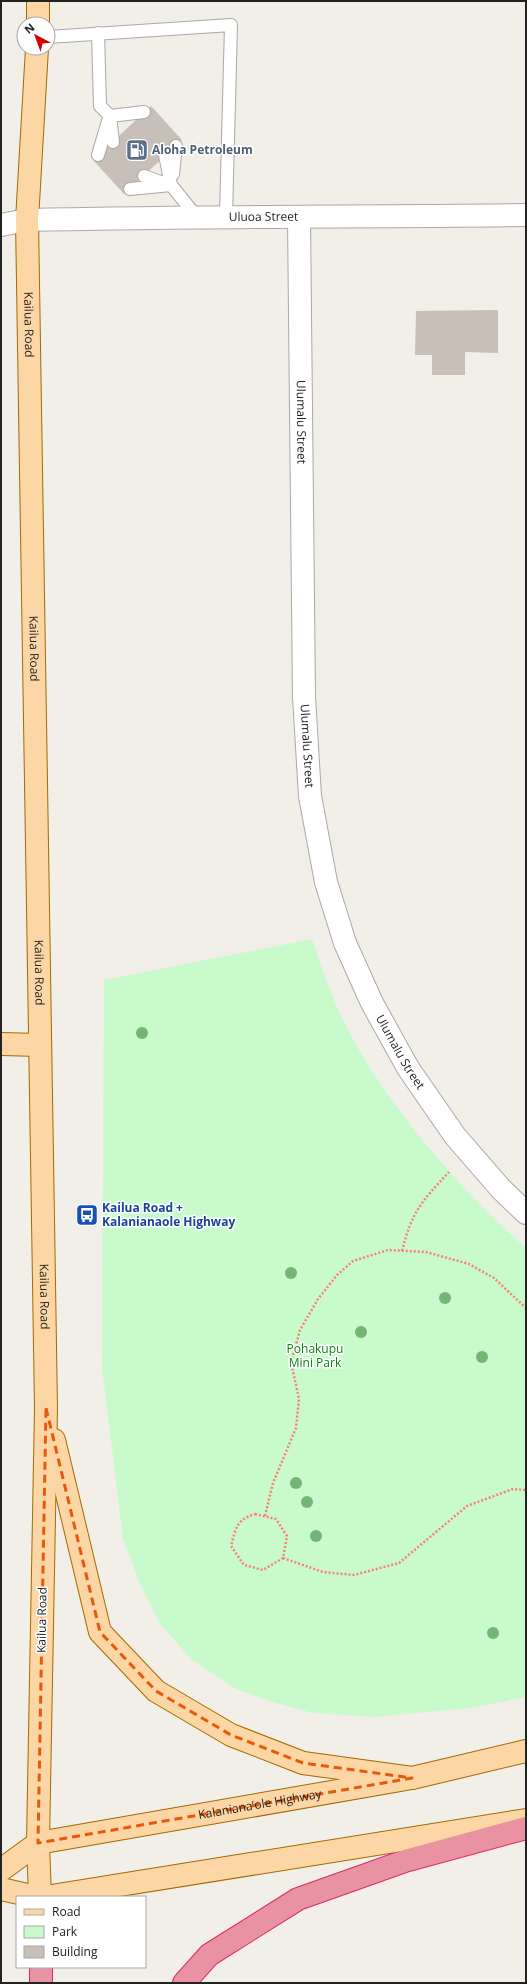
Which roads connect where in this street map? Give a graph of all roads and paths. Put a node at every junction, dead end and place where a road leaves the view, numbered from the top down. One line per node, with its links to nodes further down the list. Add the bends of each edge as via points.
1 (38, 1): 2 (main road)
2 (38, 16)
3 (98, 33): 4 (lane); 7 (lane, via 100,106); 18 (lane, via 231,25)
4 (56, 37)
5 (37, 56): 20 (main road, Kailua Road)
6 (144, 112): 7 (lane)
7 (110, 116): 8 (lane); 9 (lane); 11 (lane)
8 (134, 122)
9 (113, 142)
10 (176, 146): 14 (lane)
11 (98, 155)
12 (165, 155): 14 (lane)
13 (144, 176): 14 (lane)
14 (171, 186): 15 (lane); 17 (lane)
15 (130, 189)
16 (526, 215): 19 (street, Uluoa Street)
17 (196, 216): 18 (street, Uluoa Street); 20 (street, Uluoa Street)
18 (226, 216): 19 (street, Uluoa Street)
19 (299, 218): 25 (street, Ulumalu Street, via 304,697 310,796 326,882 345,943 372,1003 408,1068 455,1136 501,1189)
20 (27, 220): 21 (street, Uluoa Street); 23 (main road, Kailua Road)
21 (1, 226)
22 (1, 1044): 23 (main road)
23 (40, 1045): 28 (main road, Kailua Road)
24 (450, 1171): 26 (path, via 413,1215)
25 (526, 1213)
26 (402, 1251): 27 (path, via 426,1252 469,1264 494,1278); 30 (path, via 388,1250 353,1261 337,1275 318,1298 300,1330 291,1362 299,1399 296,1428 273,1483)
27 (526, 1308)
28 (46, 1408): 33 (main road, via 100,1632 156,1691 231,1735 303,1763); 36 (main road, Kailua Road)
29 (526, 1490): 31 (path, via 513,1489 467,1506 399,1563 354,1575 323,1572)
30 (265, 1516): 31 (path, via 276,1519 287,1536); 31 (path, via 255,1514 244,1518 237,1525 231,1546 244,1565 263,1570)
31 (283, 1558)
32 (526, 1751): 33 (main road, Kalaniana’ole Highway)
33 (412, 1778): 36 (main road, Kalaniana’ole Highway)
34 (526, 1820): 41 (main road)
35 (526, 1828): 44 (highway, via 405,1861 298,1898 209,1955)
36 (38, 1843): 37 (main road, Kalaniana’ole Highway); 40 (main road, Kailua Road)
37 (1, 1870)
38 (1, 1889): 39 (main road)
39 (32, 1896)
40 (40, 1896)
41 (51, 1896)
42 (41, 1968): 43 (highway)
43 (41, 1983)
44 (184, 1983)

